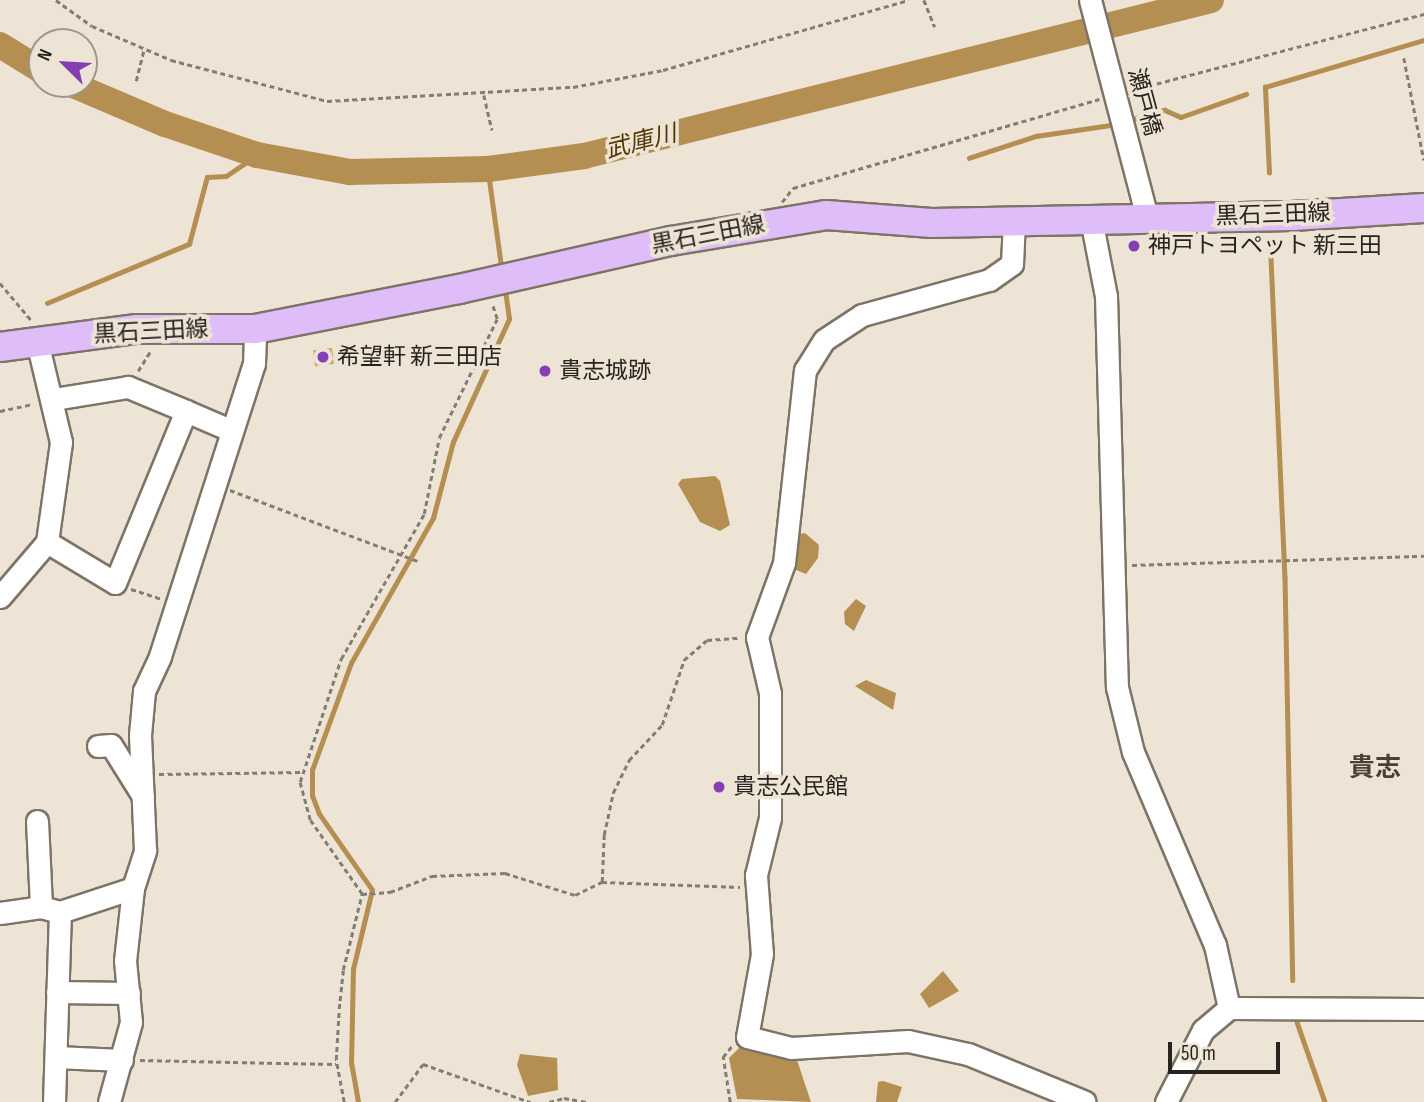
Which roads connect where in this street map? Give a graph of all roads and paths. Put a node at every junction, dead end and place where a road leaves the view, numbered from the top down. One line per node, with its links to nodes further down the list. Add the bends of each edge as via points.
1 (56, 0): 7 (path, via 92,26)
2 (908, 0): 10 (path, via 663,70 573,87)
3 (924, 0): 6 (path)
4 (1090, 0): 11 (street, 瀬戸橋)
5 (1424, 14): 11 (path)
6 (935, 27)
7 (144, 48): 9 (path); 10 (path, via 240,81 327,101)
8 (1404, 58): 13 (path)
9 (136, 81)
10 (484, 95): 12 (path)
11 (1115, 95): 15 (street, 瀬戸橋); 18 (path, via 793,188)
12 (492, 130)
13 (1424, 160)
14 (1424, 208): 15 (main road, 黒石三田線)
15 (1147, 218): 16 (main road, 黒石三田線)
16 (1091, 219): 17 (main road, 黒石三田線); 35 (street, via 1106,296)
17 (1014, 220): 18 (main road, 黒石三田線, via 932,223 826,215); 39 (street, via 1012,264 989,279 862,315 824,340 805,370 784,563)
18 (764, 223): 19 (main road, 黒石三田線)
19 (495, 281): 22 (main road, 黒石三田線); 32 (path, via 497,319 439,439 424,513)
20 (0, 283): 23 (path, via 31,317)
21 (163, 329): 22 (main road, 黒石三田線); 23 (main road, 黒石三田線); 25 (path)
22 (255, 329): 29 (street, via 254,363)
23 (37, 341): 24 (main road, 黒石三田線); 26 (street)
24 (0, 347)
25 (128, 387): 26 (street); 28 (street)
26 (53, 399): 27 (path); 31 (street, via 61,442)
27 (0, 411)
28 (186, 411): 29 (street); 36 (street)
29 (230, 430): 30 (street)
30 (214, 484): 32 (path); 38 (street)
31 (47, 542): 36 (street); 37 (street)
32 (402, 555): 34 (path); 41 (path, via 341,659)
33 (1424, 556): 35 (path)
34 (418, 561)
35 (1114, 565): 53 (street, via 1117,687 1133,752 1214,945)
36 (115, 583): 38 (path)
37 (0, 597)
38 (177, 605): 42 (street, via 144,691 140,735)
39 (757, 637): 45 (path, via 707,640 684,660 662,725 629,760 613,793 604,835); 47 (street, via 770,692 770,818)
40 (98, 746): 43 (street, via 111,744)
41 (302, 772): 42 (path); 48 (path, via 300,796 310,820)
42 (144, 775): 43 (street)
43 (144, 798): 46 (street, via 145,850)
44 (37, 821): 49 (street)
45 (603, 881): 47 (path); 48 (path, via 575,895 505,873 432,876 390,892)
46 (133, 888): 49 (street); 52 (street, via 125,961)
47 (757, 888): 55 (street, via 762,954)
48 (362, 894): 58 (path, via 343,970)
49 (51, 909): 50 (street); 51 (street)
50 (0, 913)
51 (57, 992): 52 (street); 56 (street)
52 (129, 993): 57 (street, via 131,1022)
53 (1229, 1008): 54 (street); 68 (street, via 1203,1030)
54 (1424, 1009)
55 (747, 1037): 66 (path, via 723,1057); 67 (street, via 791,1048 908,1041 968,1054)
56 (56, 1057): 57 (street); 59 (street)
57 (122, 1060): 58 (path); 60 (street)
58 (337, 1064): 61 (path)
59 (54, 1102)
60 (109, 1102)
61 (344, 1102)
62 (395, 1102): 63 (path, via 423,1064)
63 (530, 1102)
64 (549, 1102): 65 (path, via 564,1098)
65 (587, 1102)
66 (730, 1102)
67 (1085, 1102)
68 (1166, 1102)

